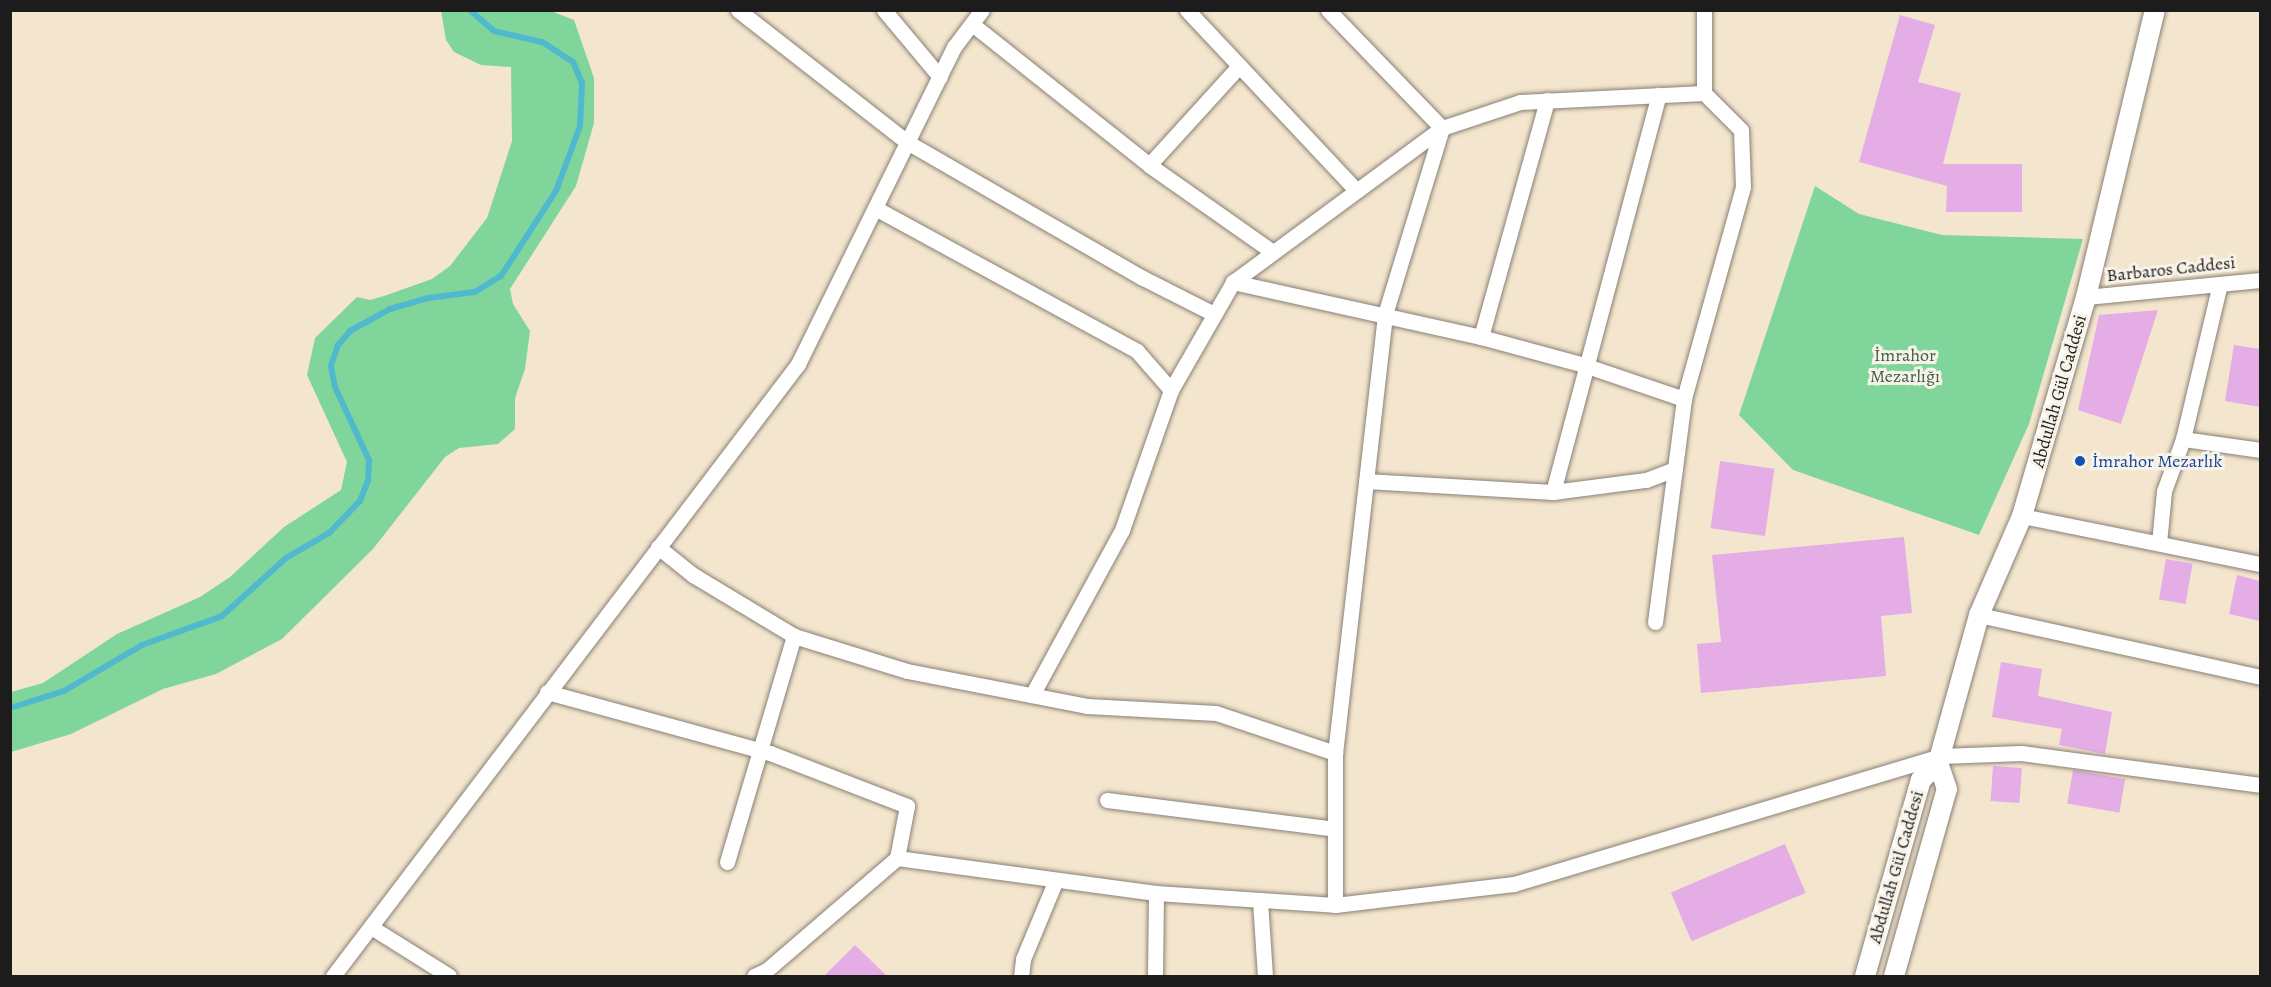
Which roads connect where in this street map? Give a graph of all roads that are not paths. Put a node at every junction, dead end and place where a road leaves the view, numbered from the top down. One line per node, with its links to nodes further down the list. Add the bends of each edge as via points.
1 (738, 10): 15 (street)
2 (884, 10): 10 (street)
3 (982, 10): 8 (street)
4 (1187, 10): 9 (street)
5 (1328, 10): 14 (street)
6 (1704, 10): 11 (street)
7 (2155, 10): 23 (street, Abdullah Gül Caddesi)
8 (972, 24): 10 (street); 16 (street)
9 (1239, 66): 16 (street); 17 (street)
10 (940, 77): 15 (street)
11 (1704, 93): 12 (street); 29 (street, via 1741,130 1743,188)
12 (1659, 95): 13 (street); 27 (street)
13 (1547, 100): 14 (street, via 1520,102); 26 (street)
14 (1442, 128): 17 (street); 25 (street)
15 (907, 142): 18 (street); 24 (street, via 1143,278)
16 (1149, 165): 19 (street)
17 (1356, 191): 19 (street)
18 (875, 208): 28 (street, via 1137,351); 37 (street, via 798,364)
19 (1273, 252): 21 (street)
20 (2260, 280): 22 (street, Barbaros Caddesi)
21 (1233, 282): 24 (street); 25 (street)
22 (2220, 284): 23 (street, Barbaros Caddesi); 30 (street)
23 (2086, 297): 35 (street, Abdullah Gül Caddesi)
24 (1214, 314): 28 (street)
25 (1385, 315): 26 (street); 33 (street)
26 (1481, 337): 27 (street)
27 (1584, 365): 29 (street); 34 (street)
28 (1171, 390): 44 (street, via 1122,530)
29 (1684, 399): 32 (street)
30 (2183, 439): 31 (street); 36 (street, via 2164,491)
31 (2260, 450)
32 (1675, 469): 34 (street, via 1646,480); 40 (street)
33 (1366, 481): 34 (street); 46 (street)
34 (1553, 492)
35 (2022, 516): 36 (street); 39 (street, Abdullah Gül Caddesi)
36 (2159, 543): 38 (street)
37 (658, 547): 41 (street, via 693,575); 43 (street)
38 (2260, 564)
39 (1979, 615): 42 (street); 47 (street, Abdullah Gül Caddesi)
40 (1654, 622)
41 (794, 636): 44 (street, via 908,670); 45 (street)
42 (2260, 677)
43 (547, 692): 45 (street); 57 (street)
44 (1032, 695): 46 (street, via 1087,706 1216,713)
45 (759, 750): 51 (street, via 907,806); 52 (street)
46 (1335, 753): 50 (street)
47 (1939, 760): 48 (street, via 2021,753); 56 (street, via 1514,884); 64 (street, Abdullah Gül Caddesi, via 1921,780); 65 (street, Abdullah Gül Caddesi, via 1947,789)
48 (2260, 785)
49 (1107, 800): 50 (street)
50 (1335, 829): 56 (street)
51 (897, 858): 53 (street); 60 (street, via 767,970)
52 (727, 862)
53 (1055, 882): 54 (street); 61 (street, via 1023,959)
54 (1156, 893): 55 (street); 62 (street)
55 (1260, 901): 56 (street); 63 (street)
56 (1335, 905)
57 (371, 927): 58 (street); 59 (street)
58 (333, 976)
59 (449, 976)
60 (754, 976)
61 (1021, 976)
62 (1155, 976)
63 (1265, 976)
64 (1865, 976)
65 (1894, 976)

